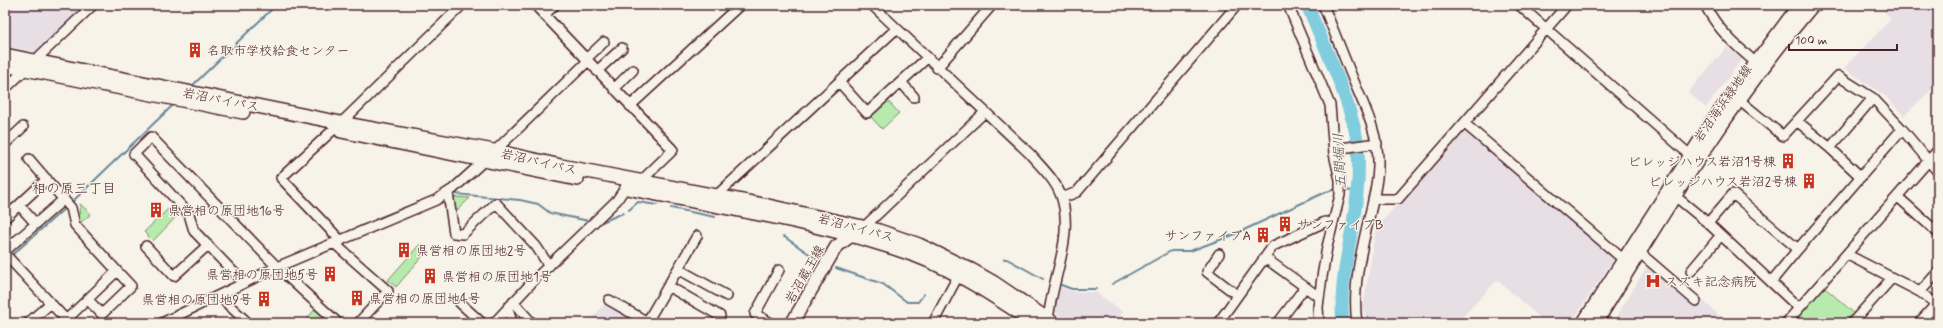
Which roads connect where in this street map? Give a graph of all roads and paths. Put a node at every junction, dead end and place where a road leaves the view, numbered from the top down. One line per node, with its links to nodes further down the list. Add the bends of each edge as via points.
1 (93, 5): 23 (street)
2 (462, 5): 42 (street)
3 (534, 5): 16 (street)
4 (555, 5): 16 (street)
5 (740, 5): 38 (street)
6 (872, 5): 17 (street)
7 (992, 5): 27 (street)
8 (1237, 5): 64 (street, via 1077,192)
9 (1288, 5): 48 (street, via 1330,105)
10 (1323, 5): 45 (street, via 1373,128)
11 (1519, 5): 18 (street)
12 (1567, 5): 18 (street)
13 (1705, 5): 25 (street, via 1715,24)
14 (1799, 5): 25 (main road, 岩沼海浜緑地線)
15 (1813, 5): 36 (main road, 岩沼海浜緑地線)
16 (544, 15): 24 (street)
17 (896, 29): 22 (street); 32 (street)
18 (1546, 29): 41 (street); 51 (street)
19 (604, 42): 24 (street)
20 (622, 48): 30 (street)
21 (5, 55): 23 (highway, 岩沼バイパス)
22 (927, 58): 27 (street); 31 (street)
23 (35, 60): 28 (street); 42 (highway, 岩沼バイパス)
24 (587, 60): 30 (street); 50 (street)
25 (1755, 62): 36 (main road, 岩沼海浜緑地線)
26 (5, 66): 28 (highway, 岩沼バイパス)
27 (937, 68): 39 (street)
28 (25, 69): 34 (street); 42 (highway, 岩沼バイパス)
29 (633, 70): 33 (street)
30 (597, 71): 33 (street)
31 (901, 82): 32 (street, via 867,113); 35 (street)
32 (840, 83): 61 (street)
33 (614, 88): 38 (street)
34 (5, 89)
35 (914, 97)
36 (1735, 97): 40 (street, via 1783,136); 51 (main road, 岩沼海浜緑地線); 62 (main road, 岩沼海浜緑地線)
37 (1873, 98): 40 (street, via 1838,76); 44 (street); 47 (street)
38 (630, 106): 58 (street, via 673,150)
39 (986, 112): 64 (street, via 1030,154 1051,178); 72 (street)
40 (1797, 121): 47 (street)
41 (1465, 124): 66 (street, via 1398,199); 86 (street)
42 (337, 126): 50 (highway, 岩沼バイパス); 53 (highway, 岩沼バイパス); 77 (street, via 281,178)
43 (23, 127): 46 (street)
44 (1902, 129): 54 (street); 56 (street)
45 (1375, 143): 48 (street); 66 (street, via 1378,166)
46 (5, 144)
47 (1830, 148): 56 (street)
48 (1336, 149): 69 (street, via 1340,195)
49 (1938, 150): 54 (street)
50 (494, 151): 53 (street); 58 (highway, 岩沼バイパス)
51 (1690, 155): 86 (main road, 岩沼海浜緑地線)
52 (29, 159): 57 (street)
53 (483, 161): 59 (highway, 岩沼バイパス); 60 (street)
54 (1928, 162): 55 (street); 63 (street)
55 (1938, 172)
56 (1861, 177): 80 (street)
57 (47, 179): 65 (street); 67 (street)
58 (640, 182): 61 (highway, 岩沼バイパス)
59 (625, 188): 74 (highway, 岩沼バイパス); 87 (street, via 617,200)
60 (448, 193): 77 (street, via 427,205); 87 (street, via 454,233 463,234 496,203 536,246)
61 (716, 196): 72 (highway, 岩沼バイパス)
62 (1675, 196): 70 (street); 81 (main road, 岩沼海浜緑地線)
63 (1898, 197): 73 (street); 84 (street)
64 (1062, 198): 116 (street, via 1065,232)
65 (64, 199): 71 (street); 91 (street, via 72,208 75,225)
66 (1373, 199): 132 (street, via 1354,306)
67 (19, 205): 68 (street); 71 (street)
68 (5, 218)
69 (1333, 223): 85 (street, via 1325,222 1273,246); 104 (street)
70 (1708, 223): 75 (street); 80 (street, via 1733,194)
71 (36, 224): 83 (street)
72 (864, 227): 74 (main road, 岩沼蔵王線); 116 (highway, 岩沼バイパス, via 919,245 971,270 994,283)
73 (1938, 233)
74 (851, 235): 94 (highway, 岩沼バイパス, via 918,257); 127 (main road, 岩沼蔵王線, via 836,247)
75 (1721, 235): 92 (street); 96 (street)
76 (697, 236): 89 (street)
77 (338, 242): 88 (street); 121 (street, via 388,291)
78 (208, 245): 79 (street, via 174,276); 88 (street, via 194,231 189,214 134,154 151,136); 97 (street)
79 (146, 246)
80 (1798, 249): 96 (street)
81 (1639, 252): 107 (street); 134 (main road, 岩沼海浜緑地線)
82 (1218, 254): 101 (street, via 1207,272)
83 (7, 255): 108 (street)
84 (1848, 255): 95 (street); 112 (street)
85 (1265, 258): 99 (street); 101 (street)
86 (1624, 260): 133 (main road, 岩沼海浜緑地線)
87 (549, 266): 110 (street)
88 (277, 267): 97 (street); 120 (street)
89 (678, 269): 98 (street); 103 (street)
90 (779, 270): 126 (street, via 754,314)
91 (117, 271): 105 (street); 105 (street, via 131,286 102,314)
92 (1691, 271)
93 (1938, 272): 100 (street)
94 (958, 276): 116 (highway, 岩沼バイパス); 128 (street)
95 (1892, 278): 100 (street); 136 (street)
96 (1771, 282): 112 (street)
97 (244, 283): 102 (street)
98 (668, 286): 113 (street); 115 (street)
99 (1305, 287): 104 (street); 130 (street)
100 (1920, 292): 111 (street)
101 (1238, 295): 129 (street)
102 (219, 296): 118 (street); 119 (street)
103 (727, 296)
104 (1319, 297): 131 (street)
105 (88, 300): 114 (street)
106 (609, 300): 115 (street)
107 (1696, 301)
108 (50, 303): 114 (street); 117 (street)
109 (460, 303): 122 (street)
110 (510, 304): 123 (street); 124 (street); 125 (street)
111 (1937, 305): 137 (street)
112 (1799, 308): 135 (street)
113 (720, 316)
114 (68, 321)
115 (648, 322)
116 (1046, 322)
117 (28, 323)
118 (162, 323)
119 (248, 323)
120 (338, 323)
121 (358, 323)
122 (482, 323)
123 (494, 323)
124 (512, 323)
125 (532, 323)
126 (770, 323)
127 (792, 323)
128 (933, 323)
129 (1218, 323)
130 (1278, 323)
131 (1319, 323)
132 (1358, 323)
133 (1583, 323)
134 (1596, 323)
135 (1786, 323)
136 (1852, 323)
137 (1919, 323)

